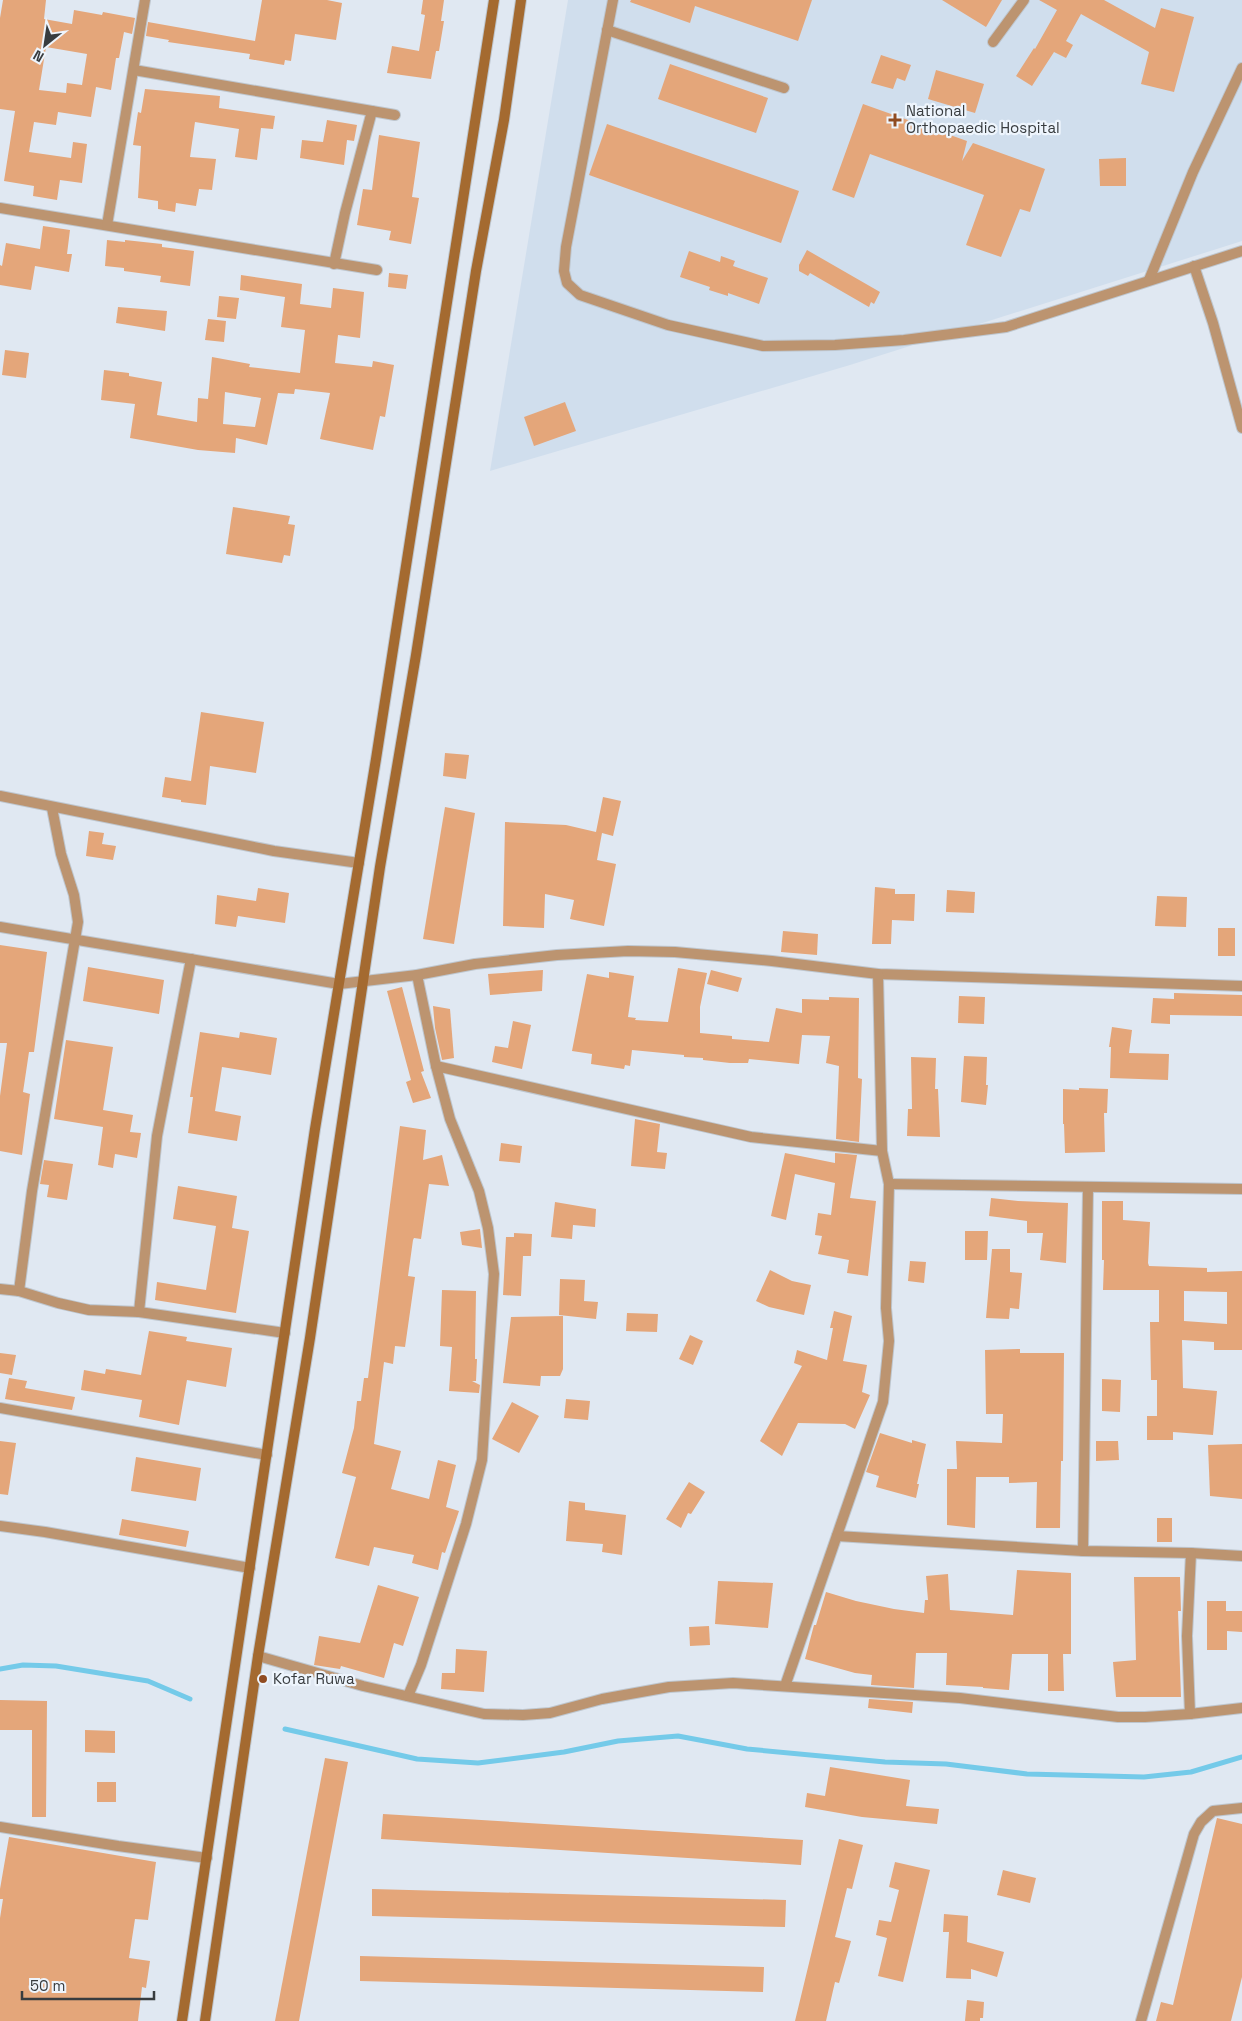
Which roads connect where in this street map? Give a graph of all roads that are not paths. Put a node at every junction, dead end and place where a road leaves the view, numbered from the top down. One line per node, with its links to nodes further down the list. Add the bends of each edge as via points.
1 (145, 0): 9 (street)
2 (494, 0): 23 (main road)
3 (521, 0): 29 (main road)
4 (613, 0): 6 (street)
5 (1024, 0): 7 (street)
6 (607, 30): 10 (street); 19 (street, via 566,247 564,271 567,283 580,295 668,325 763,346 835,345 1006,327)
7 (993, 42)
8 (1242, 68): 19 (street, via 1193,172)
9 (134, 70): 11 (street); 14 (street)
10 (784, 88)
11 (372, 111): 12 (street); 16 (street)
12 (395, 115)
13 (0, 208): 14 (street)
14 (107, 225): 16 (street)
15 (1242, 251): 17 (street)
16 (334, 264): 18 (street)
17 (1194, 266): 19 (street); 20 (street)
18 (377, 270)
19 (1149, 280)
20 (1242, 428)
21 (0, 796): 22 (street)
22 (52, 808): 23 (street, via 274,851); 25 (street, via 61,854 74,895 78,922)
23 (359, 863): 30 (main road)
24 (0, 927): 25 (street)
25 (76, 940): 26 (street); 38 (street, via 32,1191)
26 (190, 959): 30 (street); 39 (street, via 157,1136)
27 (878, 974): 28 (street, via 675,952 628,952 539,957); 31 (street); 33 (street)
28 (417, 975): 29 (street); 32 (street)
29 (364, 981): 30 (street); 49 (main road)
30 (339, 984): 40 (main road)
31 (1242, 986)
32 (436, 1066): 33 (street, via 751,1137); 51 (street, via 450,1119 479,1191 494,1274 482,1460 466,1524 422,1665)
33 (882, 1150): 34 (street)
34 (889, 1184): 35 (street); 44 (street, via 886,1308 890,1341 883,1402)
35 (1088, 1187): 36 (street); 45 (street)
36 (1242, 1189)
37 (0, 1289): 38 (street)
38 (19, 1291): 39 (street, via 90,1310)
39 (139, 1312): 40 (street)
40 (285, 1332): 42 (main road)
41 (0, 1408): 42 (street)
42 (267, 1455): 48 (main road)
43 (0, 1526): 48 (street)
44 (837, 1536): 45 (street); 50 (street)
45 (1082, 1551): 46 (street)
46 (1191, 1553): 47 (street); 53 (street, via 1187,1636)
47 (1242, 1556)
48 (250, 1568): 56 (main road)
49 (258, 1656): 51 (street); 58 (main road)
50 (785, 1686): 51 (street, via 732,1683 669,1687 523,1716 484,1714); 53 (street, via 960,1698 1118,1717)
51 (408, 1696)
52 (1242, 1708): 53 (street)
53 (1190, 1714)
54 (1242, 1808): 59 (street, via 1213,1811 1194,1834)
55 (0, 1827): 56 (street)
56 (207, 1858): 57 (main road)
57 (182, 2021)
58 (205, 2021)
59 (1141, 2021)

